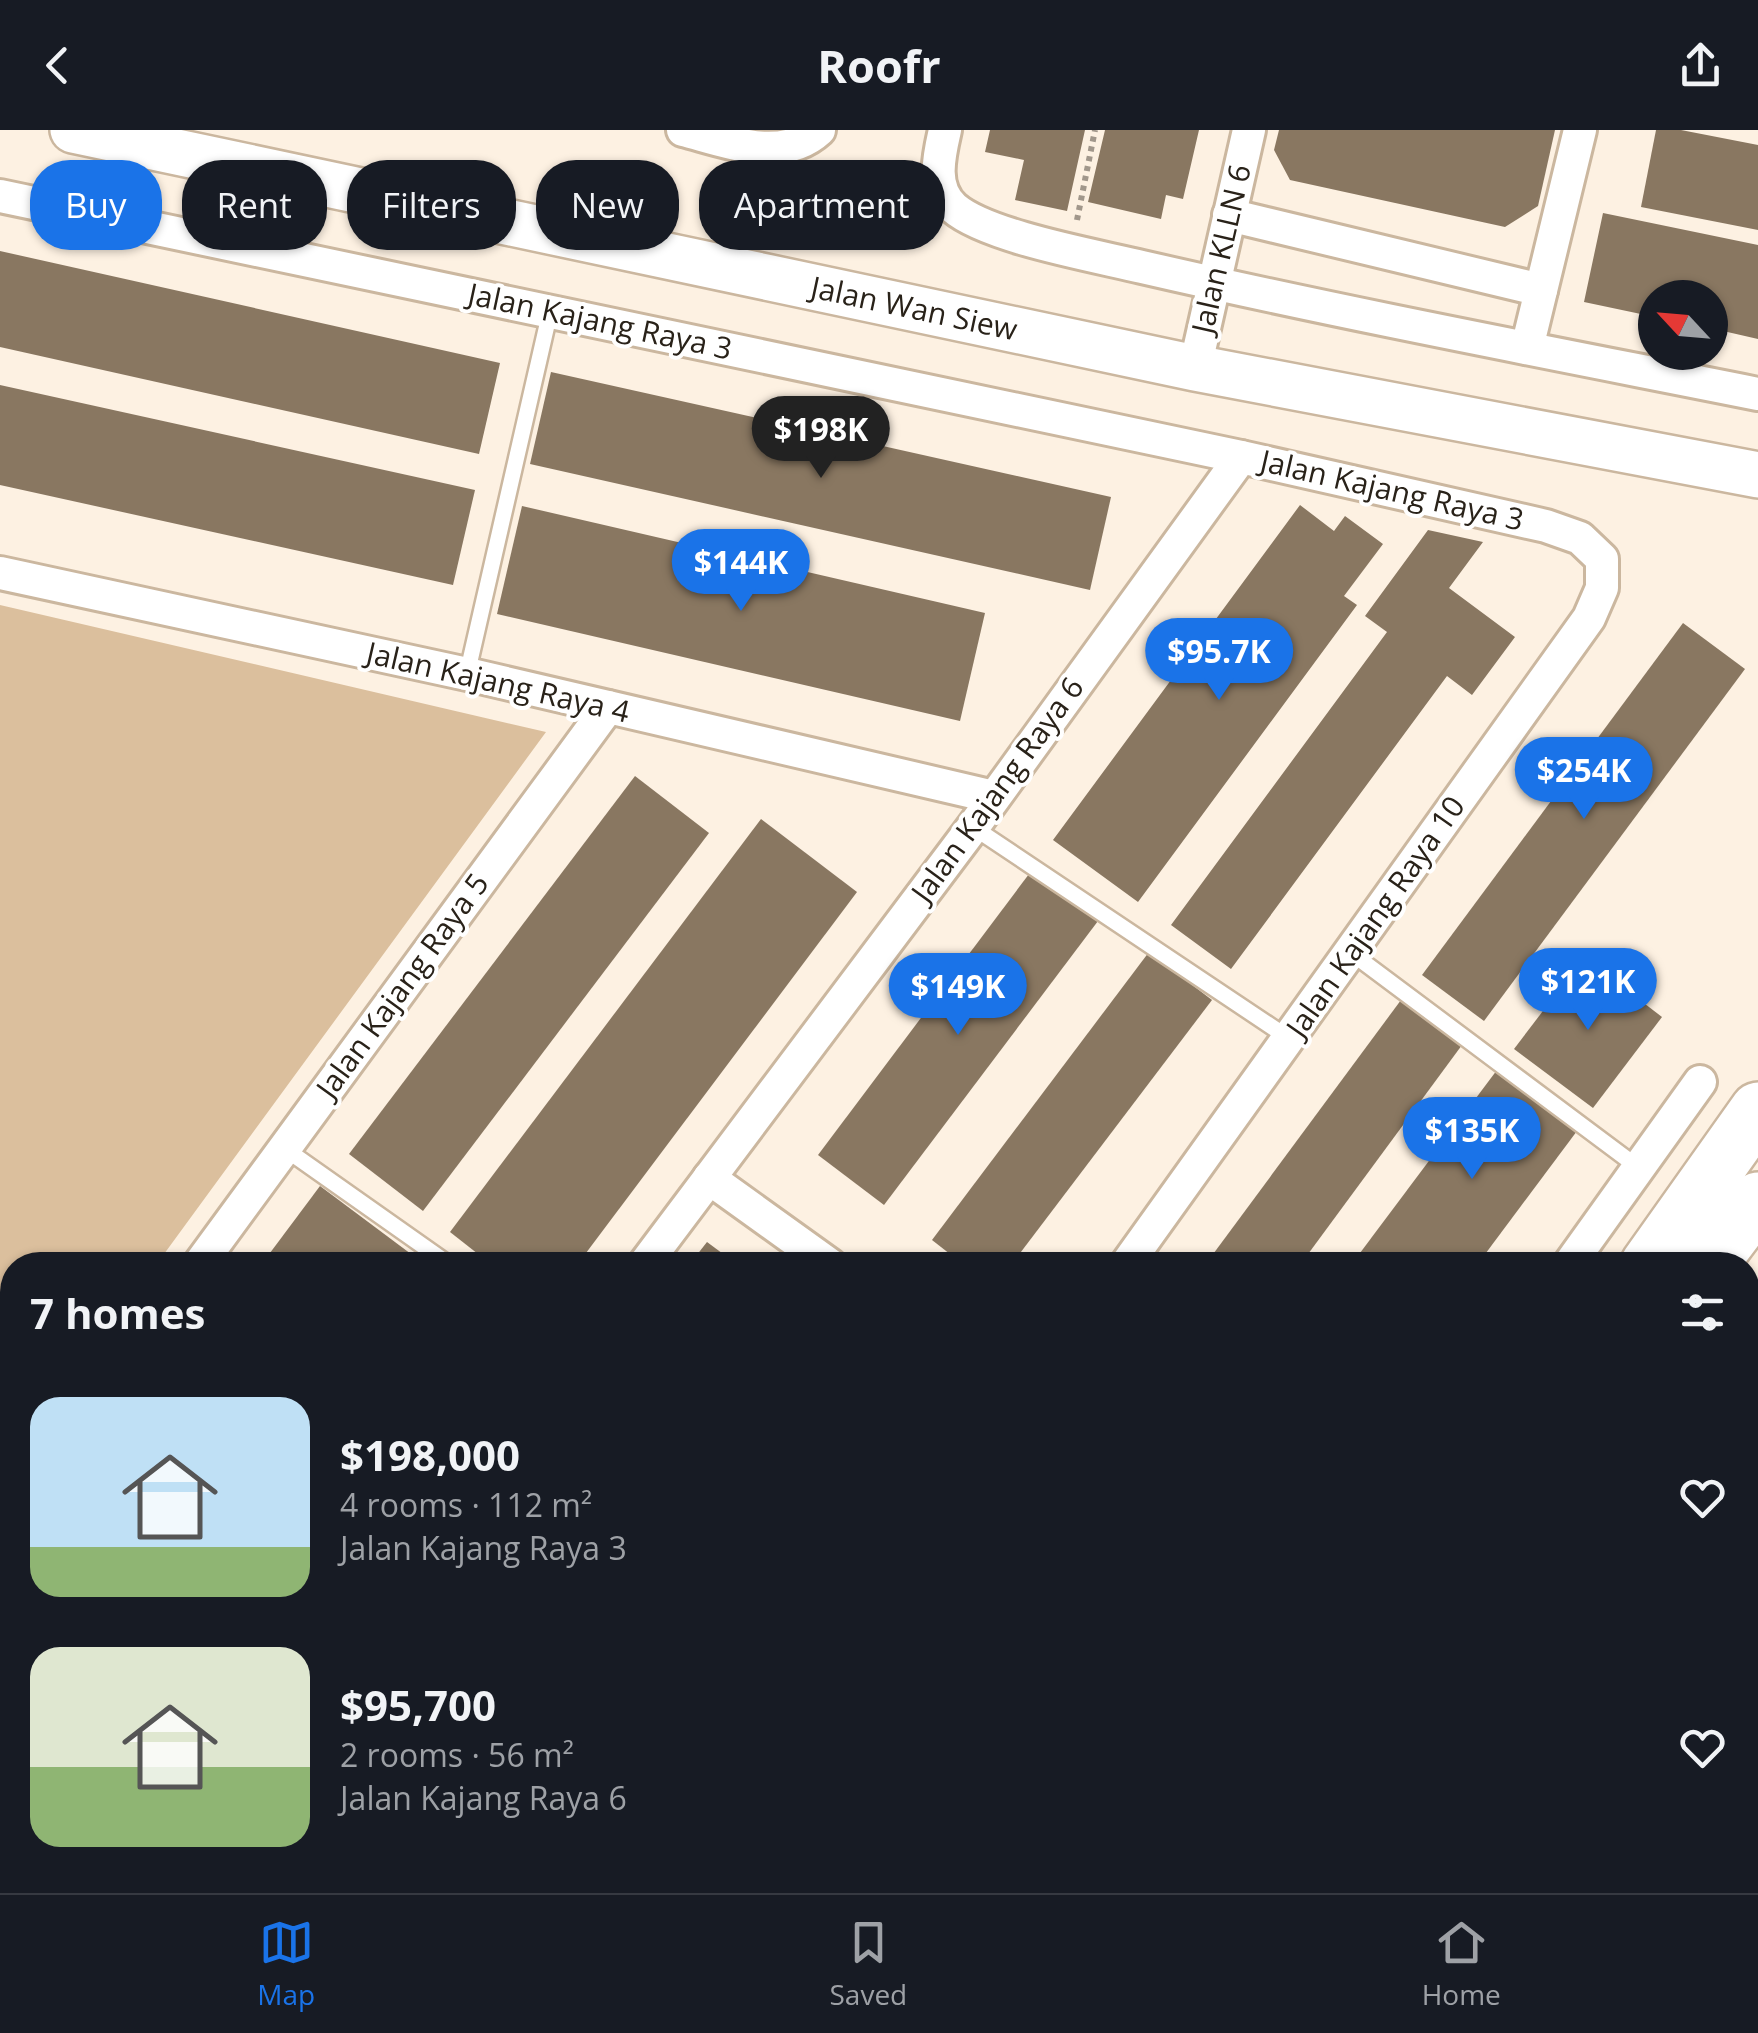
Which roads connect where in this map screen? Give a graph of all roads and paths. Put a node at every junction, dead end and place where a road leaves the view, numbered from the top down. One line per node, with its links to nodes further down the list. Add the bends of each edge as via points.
1 (73, 130): 15 (street, Jalan Wan Siew)
2 (683, 130): 3 (street, via 753,147 806,142)
3 (819, 130)
4 (945, 130): 10 (street, via 937,166 953,207 978,222)
5 (1095, 130): 10 (path)
6 (1248, 130): 9 (street, Jalan KLLN 6)
7 (1580, 130): 12 (street)
8 (0, 196): 13 (street, Jalan Kajang Raya 3)
9 (1230, 215): 11 (street, Jalan KLLN 6); 12 (street)
10 (1070, 250): 11 (street)
11 (1214, 283): 14 (street); 15 (street, Jalan KLLN 6)
12 (1541, 290): 14 (street)
13 (550, 312): 17 (street, Jalan Kajang Raya 3); 21 (lane)
14 (1527, 348): 16 (street)
15 (1195, 368): 18 (street, Jalan Wan Siew)
16 (1758, 394)
17 (1240, 457): 19 (street, Jalan Kajang Raya 3, via 1546,526 1580,538); 23 (street, Jalan Kajang Raya 6)
18 (1758, 475)
19 (1602, 559): 25 (street, Jalan Kajang Raya 10, via 1602,588 1589,618)
20 (0, 572): 21 (street, Jalan Kajang Raya 4)
21 (466, 674): 22 (street, Jalan Kajang Raya 4)
22 (608, 707): 23 (street, Jalan Kajang Raya 4); 29 (street, Jalan Kajang Raya 5)
23 (994, 797): 24 (street, Jalan Kajang Raya 6)
24 (972, 826): 26 (lane); 31 (street, Jalan Kajang Raya 6)
25 (1350, 952): 26 (street, Jalan Kajang Raya 10); 30 (lane)
26 (1290, 1040): 38 (street, Jalan Kajang Raya 10)
27 (1700, 1082): 30 (street)
28 (1758, 1110): 40 (highway)
29 (284, 1148): 33 (lane); 34 (street, Jalan Kajang Raya 5)
30 (1639, 1168): 39 (street)
31 (709, 1178): 36 (street, Jalan Kajang Raya 6); 37 (street)
32 (1758, 1200): 41 (highway)
33 (428, 1250): 35 (lane)
34 (208, 1252)
35 (431, 1252)
36 (654, 1252)
37 (808, 1252)
38 (1135, 1252)
39 (1578, 1252)
40 (1657, 1252)
41 (1720, 1252)

